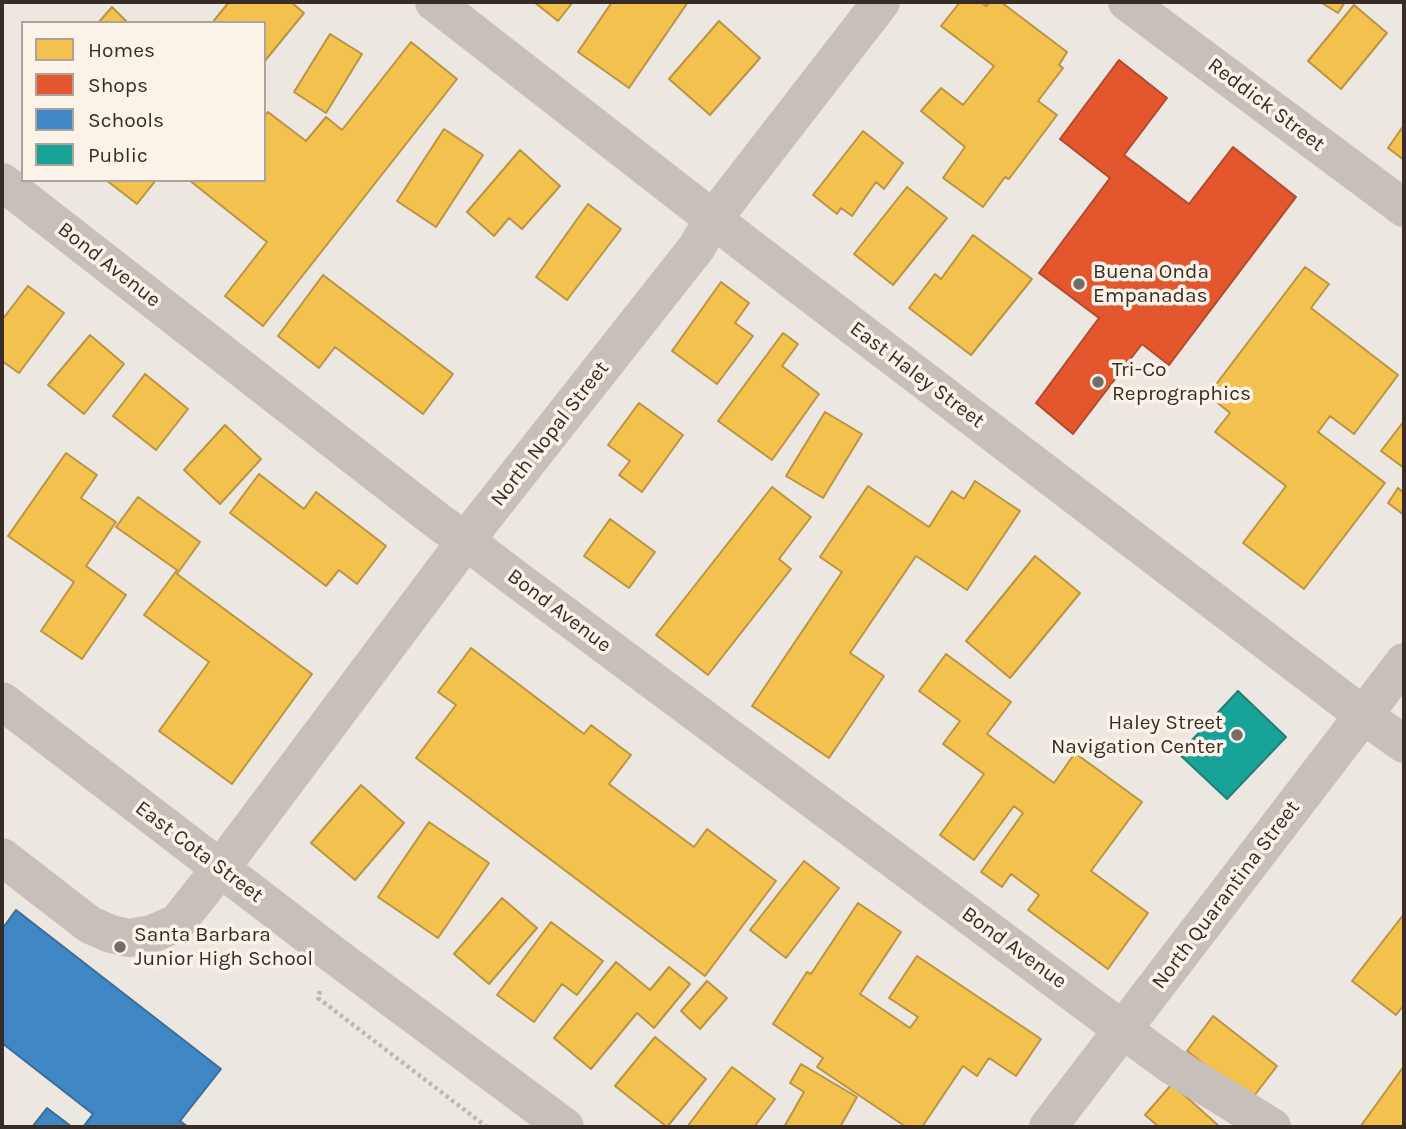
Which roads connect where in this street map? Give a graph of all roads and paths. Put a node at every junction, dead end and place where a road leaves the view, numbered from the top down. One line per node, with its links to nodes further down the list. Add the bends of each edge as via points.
1 (434, 2): 6 (street, East Haley Street)
2 (881, 2): 6 (street, North Nopal Street)
3 (1127, 2): 5 (street, Reddick Street)
4 (2, 182): 7 (street, Bond Avenue)
5 (1404, 208)
6 (713, 219): 7 (street, North Nopal Street, via 697,247); 10 (street, East Haley Street)
7 (466, 541): 13 (street, North Nopal Street); 15 (street, Bond Avenue)
8 (1404, 662): 10 (street, North Quarantina Street)
9 (2, 701): 13 (street, East Cota Street)
10 (1363, 715): 11 (street, East Haley Street); 15 (street, North Quarantina Street)
11 (1404, 744)
12 (2, 857): 13 (street, North Nopal Street, via 90,925 129,938 177,923)
13 (220, 869): 17 (street, East Cota Street)
14 (318, 999): 16 (path)
15 (1123, 1030): 18 (street, North Quarantina Street); 19 (street, Bond Avenue)
16 (487, 1127)
17 (565, 1127)
18 (1048, 1127)
19 (1272, 1127)

